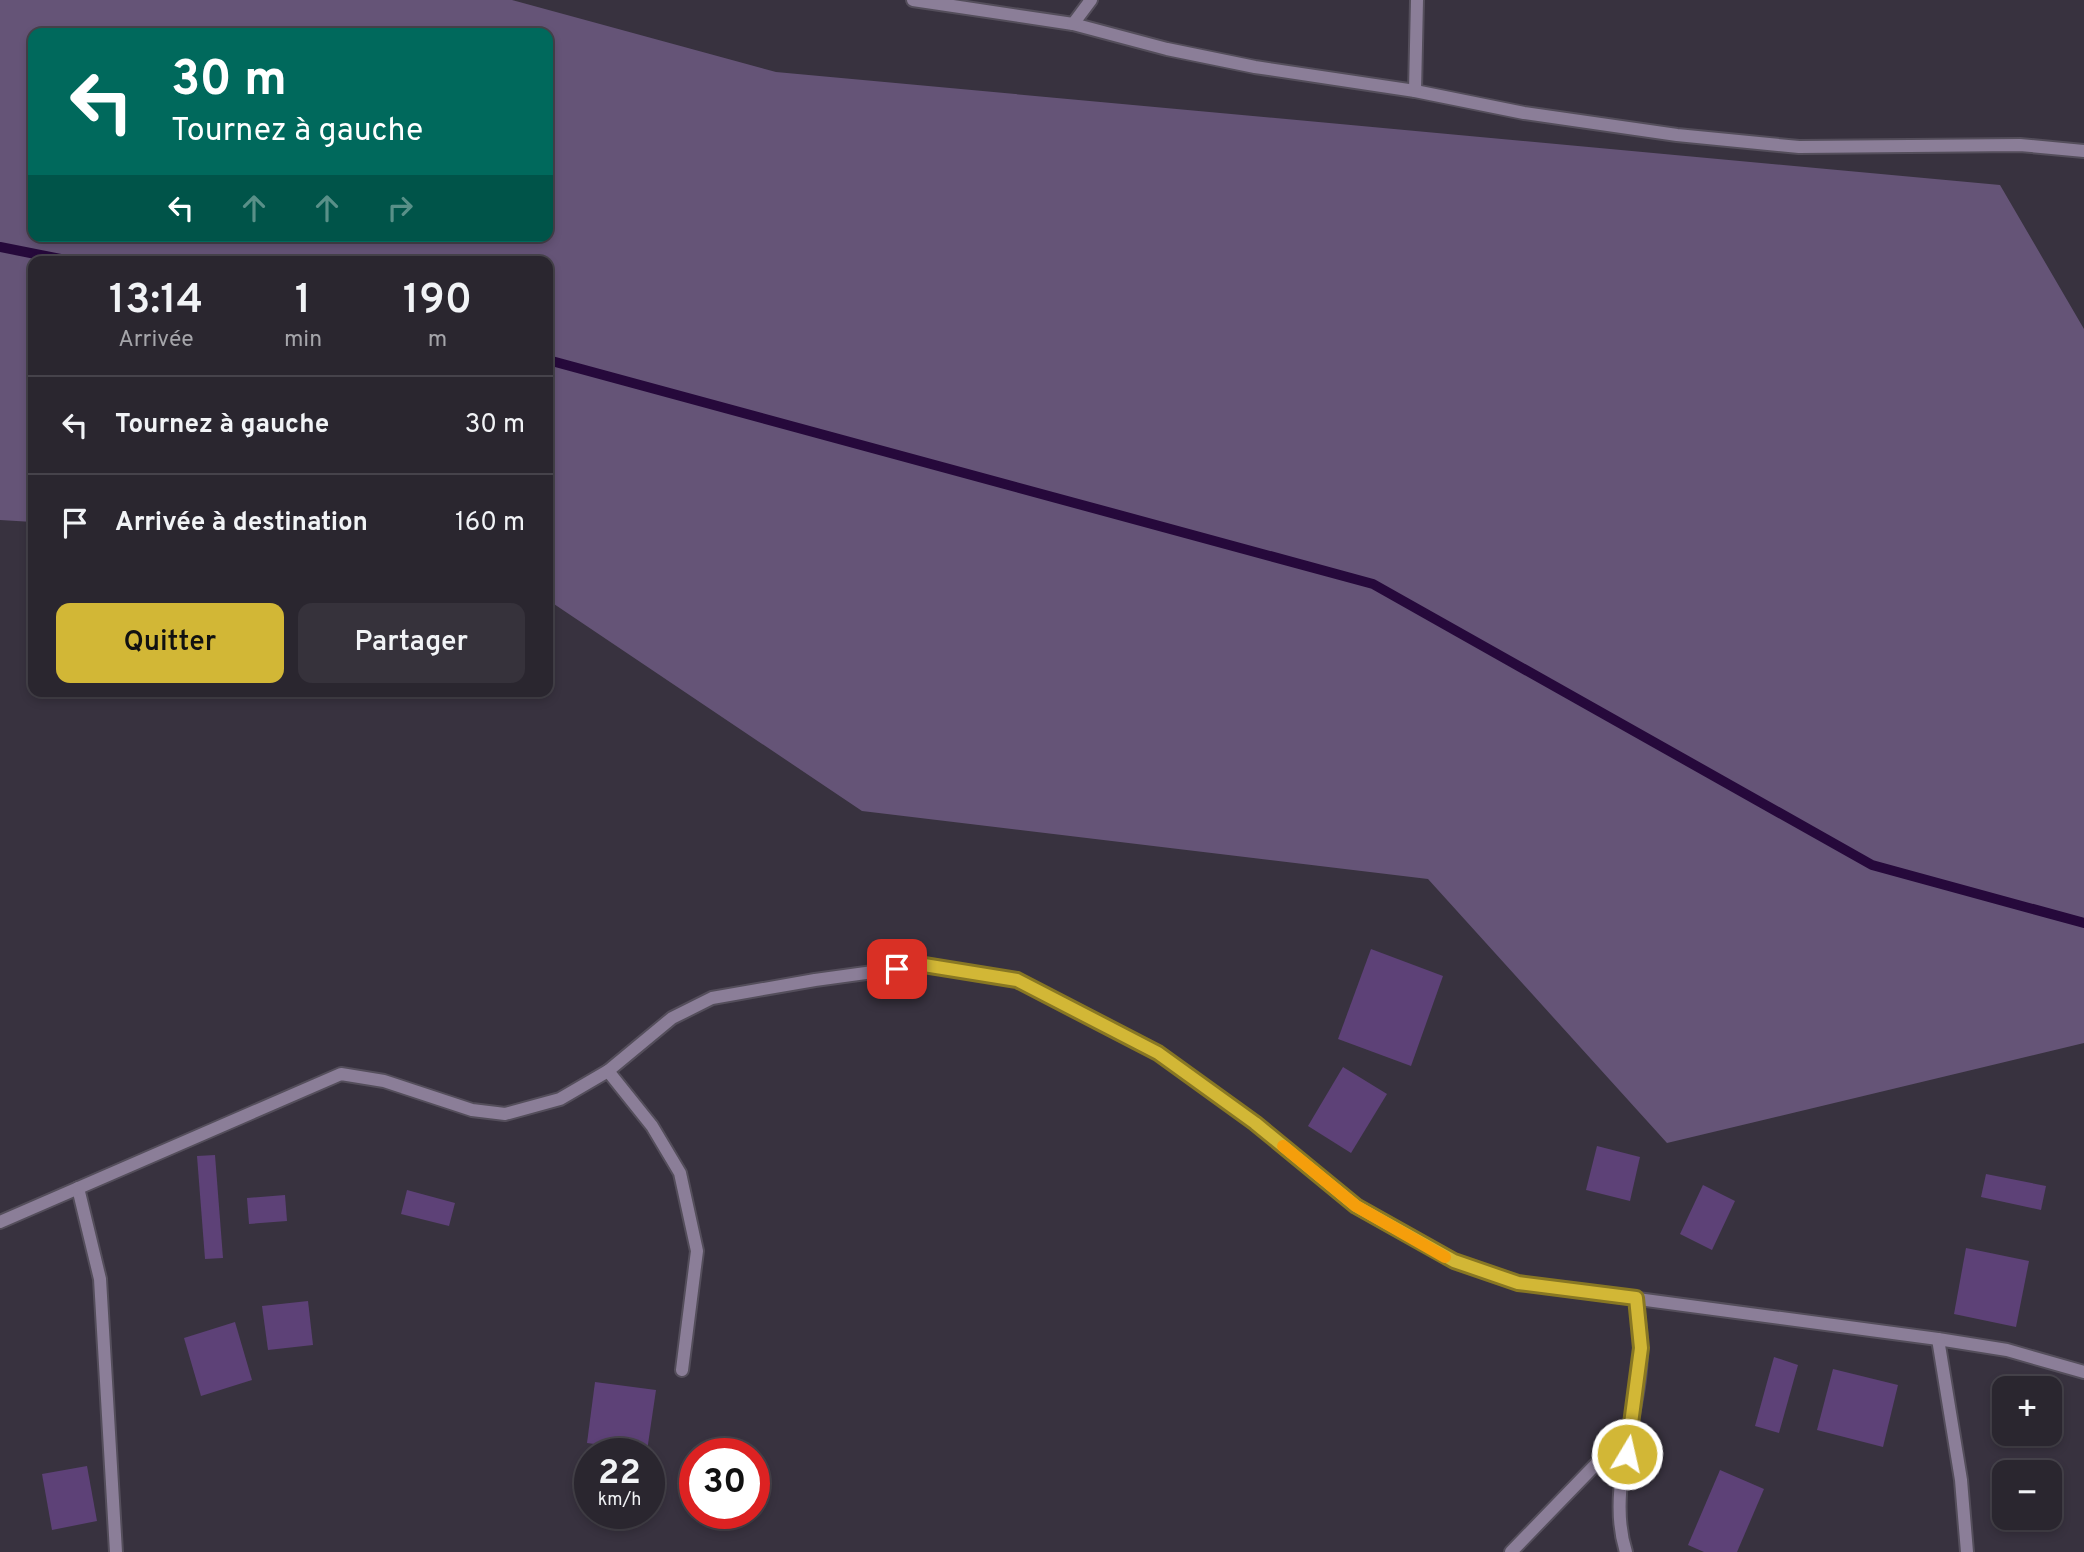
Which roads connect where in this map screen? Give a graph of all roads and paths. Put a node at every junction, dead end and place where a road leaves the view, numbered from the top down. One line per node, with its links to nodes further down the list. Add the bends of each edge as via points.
1 (913, 0): 4 (street)
2 (1091, 0): 4 (street)
3 (1417, 0): 5 (street)
4 (1073, 24): 5 (street, via 1167,50)
5 (1415, 91): 6 (street, via 1524,113 1799,147 2020,145)
6 (2084, 151)
7 (608, 1071): 8 (street, via 560,1099 506,1114 472,1110 384,1081 341,1074); 10 (street, via 672,1018 712,998 924,965 1017,980 1158,1053 1255,1123 1356,1206 1454,1261 1518,1283); 12 (street, via 652,1126 680,1173 698,1251)
8 (78, 1188): 9 (street); 15 (street, via 100,1279)
9 (0, 1222)
10 (1636, 1298): 11 (street); 14 (street, via 1641,1348)
11 (1938, 1339): 13 (street, via 2007,1350); 18 (street, via 1961,1480)
12 (682, 1370)
13 (2084, 1371)
14 (1632, 1427): 16 (street); 17 (street, via 1619,1507)
15 (116, 1552)
16 (1511, 1552)
17 (1626, 1552)
18 (1967, 1552)

